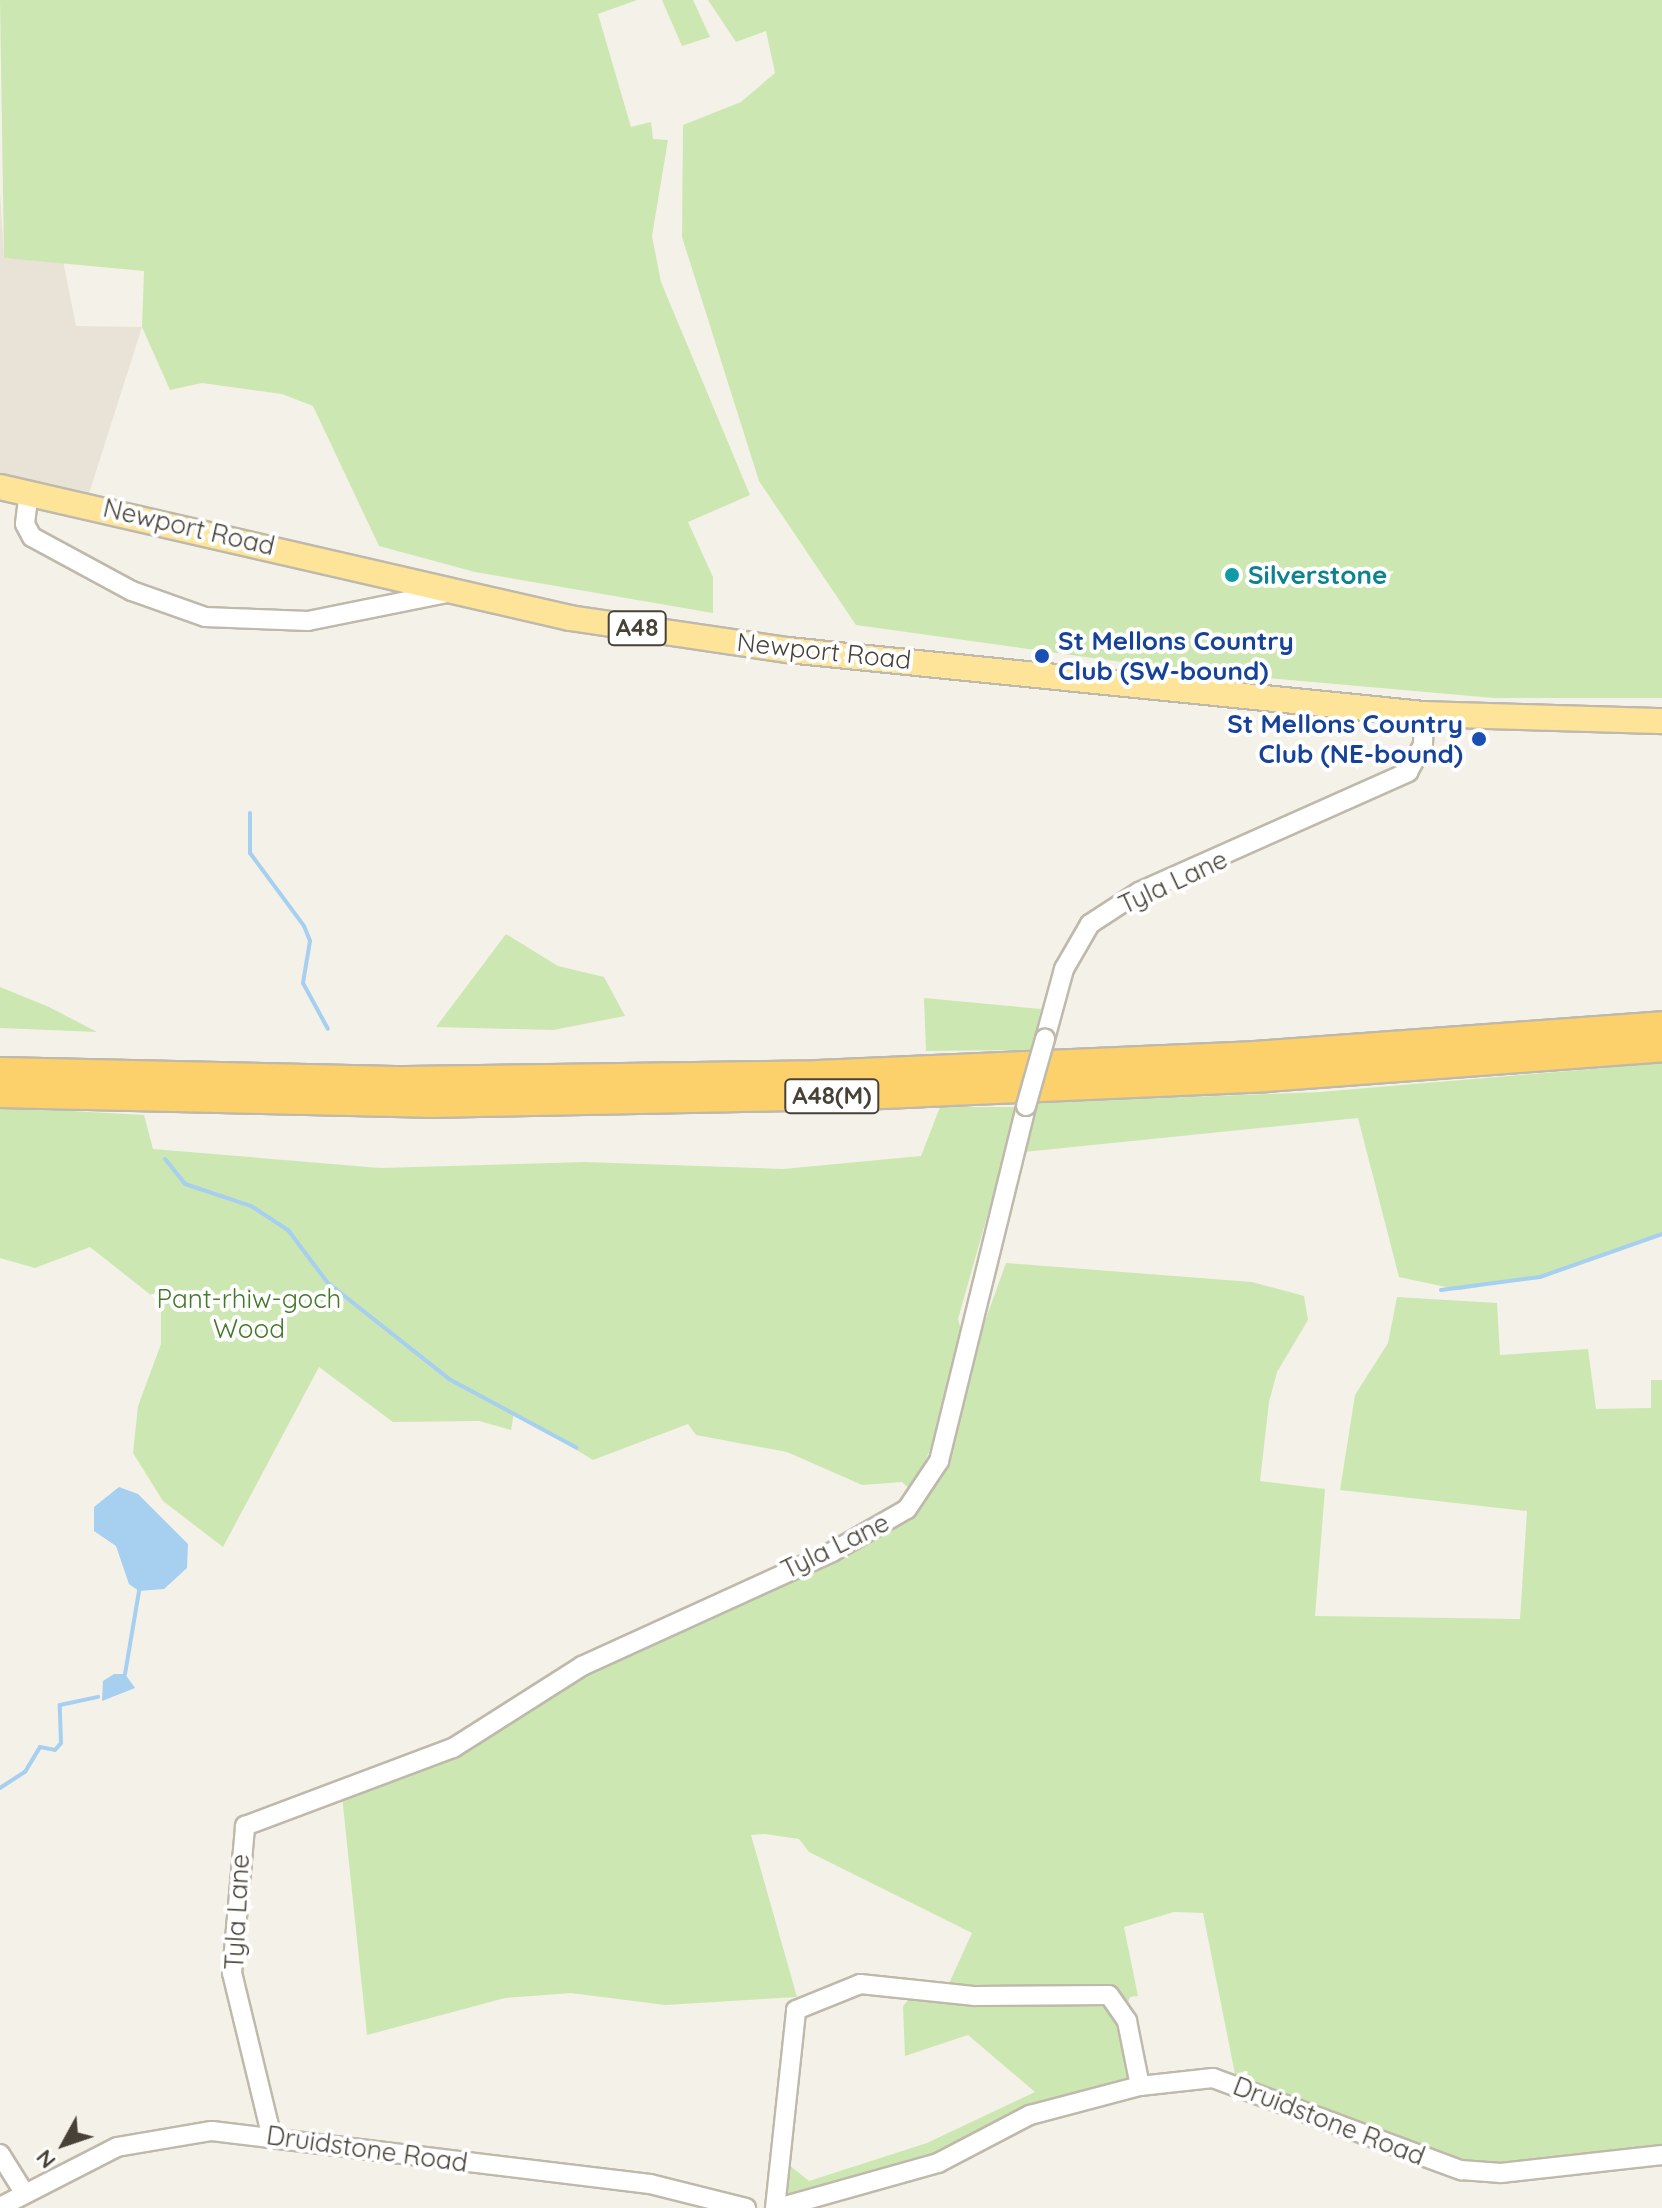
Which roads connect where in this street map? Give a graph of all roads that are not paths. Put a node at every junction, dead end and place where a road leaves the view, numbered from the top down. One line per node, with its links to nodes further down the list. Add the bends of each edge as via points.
1 (0, 487): 2 (main road, Newport Road / A48)
2 (29, 491): 3 (main road, Newport Road / A48); 3 (street, via 25,524 32,537 132,591 205,617 308,621)
3 (454, 591): 4 (main road, Newport Road / A48, via 570,618 788,650)
4 (1424, 714): 5 (main road, Newport Road / A48); 11 (street, Tyla Lane, bridge, via 1423,745 1408,772 1139,892 1090,924 1064,969 939,1461 907,1509 832,1552 582,1666 453,1748 245,1826 232,1973)
5 (1662, 721)
6 (1662, 1026): 8 (highway, A48(M), via 1287,1054 820,1075 378,1081)
7 (1662, 1047): 9 (highway, A48(M), via 1240,1079 877,1095 411,1103)
8 (0, 1072)
9 (0, 1093)
10 (1140, 2086): 13 (street, Druidstone Road, via 1237,2082 1461,2170 1501,2173); 17 (street, Druidstone Road, via 1030,2115 938,2163 873,2186); 17 (street, via 1127,2021 1109,1995 975,1996 860,1984 796,2010)
11 (271, 2134): 14 (street, Druidstone Road, via 162,2136 117,2147); 16 (street, Druidstone Road, via 650,2184)
12 (0, 2154): 14 (street)
13 (1662, 2155)
14 (23, 2191): 15 (street, Druidstone Road)
15 (0, 2207)
16 (746, 2208)
17 (776, 2208)

